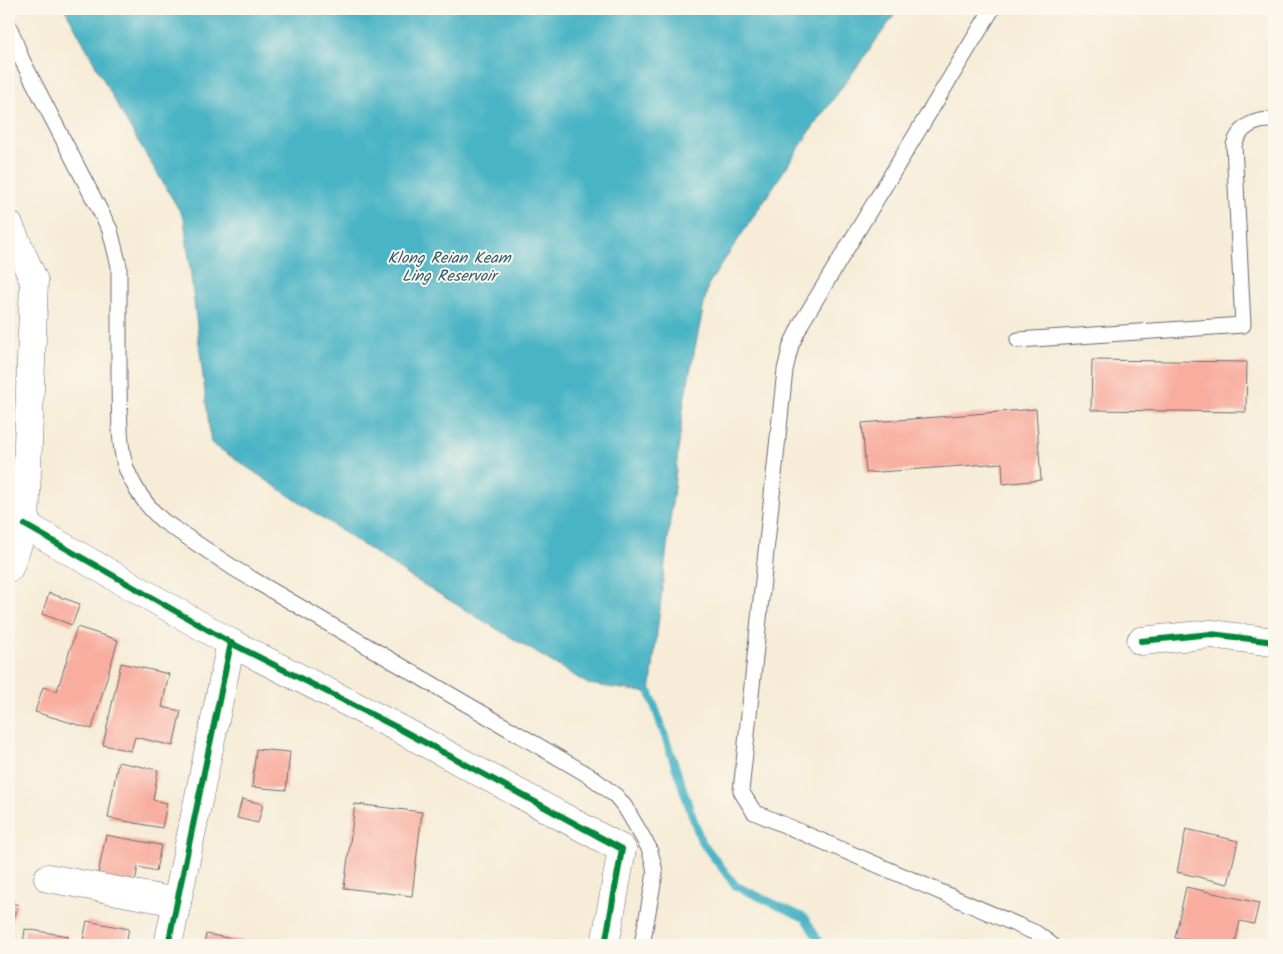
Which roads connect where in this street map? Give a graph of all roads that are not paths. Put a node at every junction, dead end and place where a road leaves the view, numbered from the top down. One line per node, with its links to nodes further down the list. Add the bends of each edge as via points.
1 (992, 9): 16 (lane, via 791,345 785,370 741,791 754,812 1036,933)
2 (9, 26): 15 (lane, via 22,60 110,230 115,246 122,444 126,467 139,493 163,521 235,570 590,776 616,796 648,848 655,873)
3 (1274, 120): 5 (lane, via 1260,120 1247,125 1234,145 1243,325)
4 (9, 225): 6 (street, via 34,281)
5 (1018, 340)
6 (26, 525): 7 (street); 10 (street)
7 (9, 568)
8 (1142, 641): 9 (street, via 1210,634)
9 (1274, 642)
10 (232, 643): 12 (street); 14 (street, via 622,849)
11 (48, 878): 12 (street)
12 (177, 902): 13 (street)
13 (168, 945)
14 (605, 945)
15 (642, 945)
16 (1052, 945)

